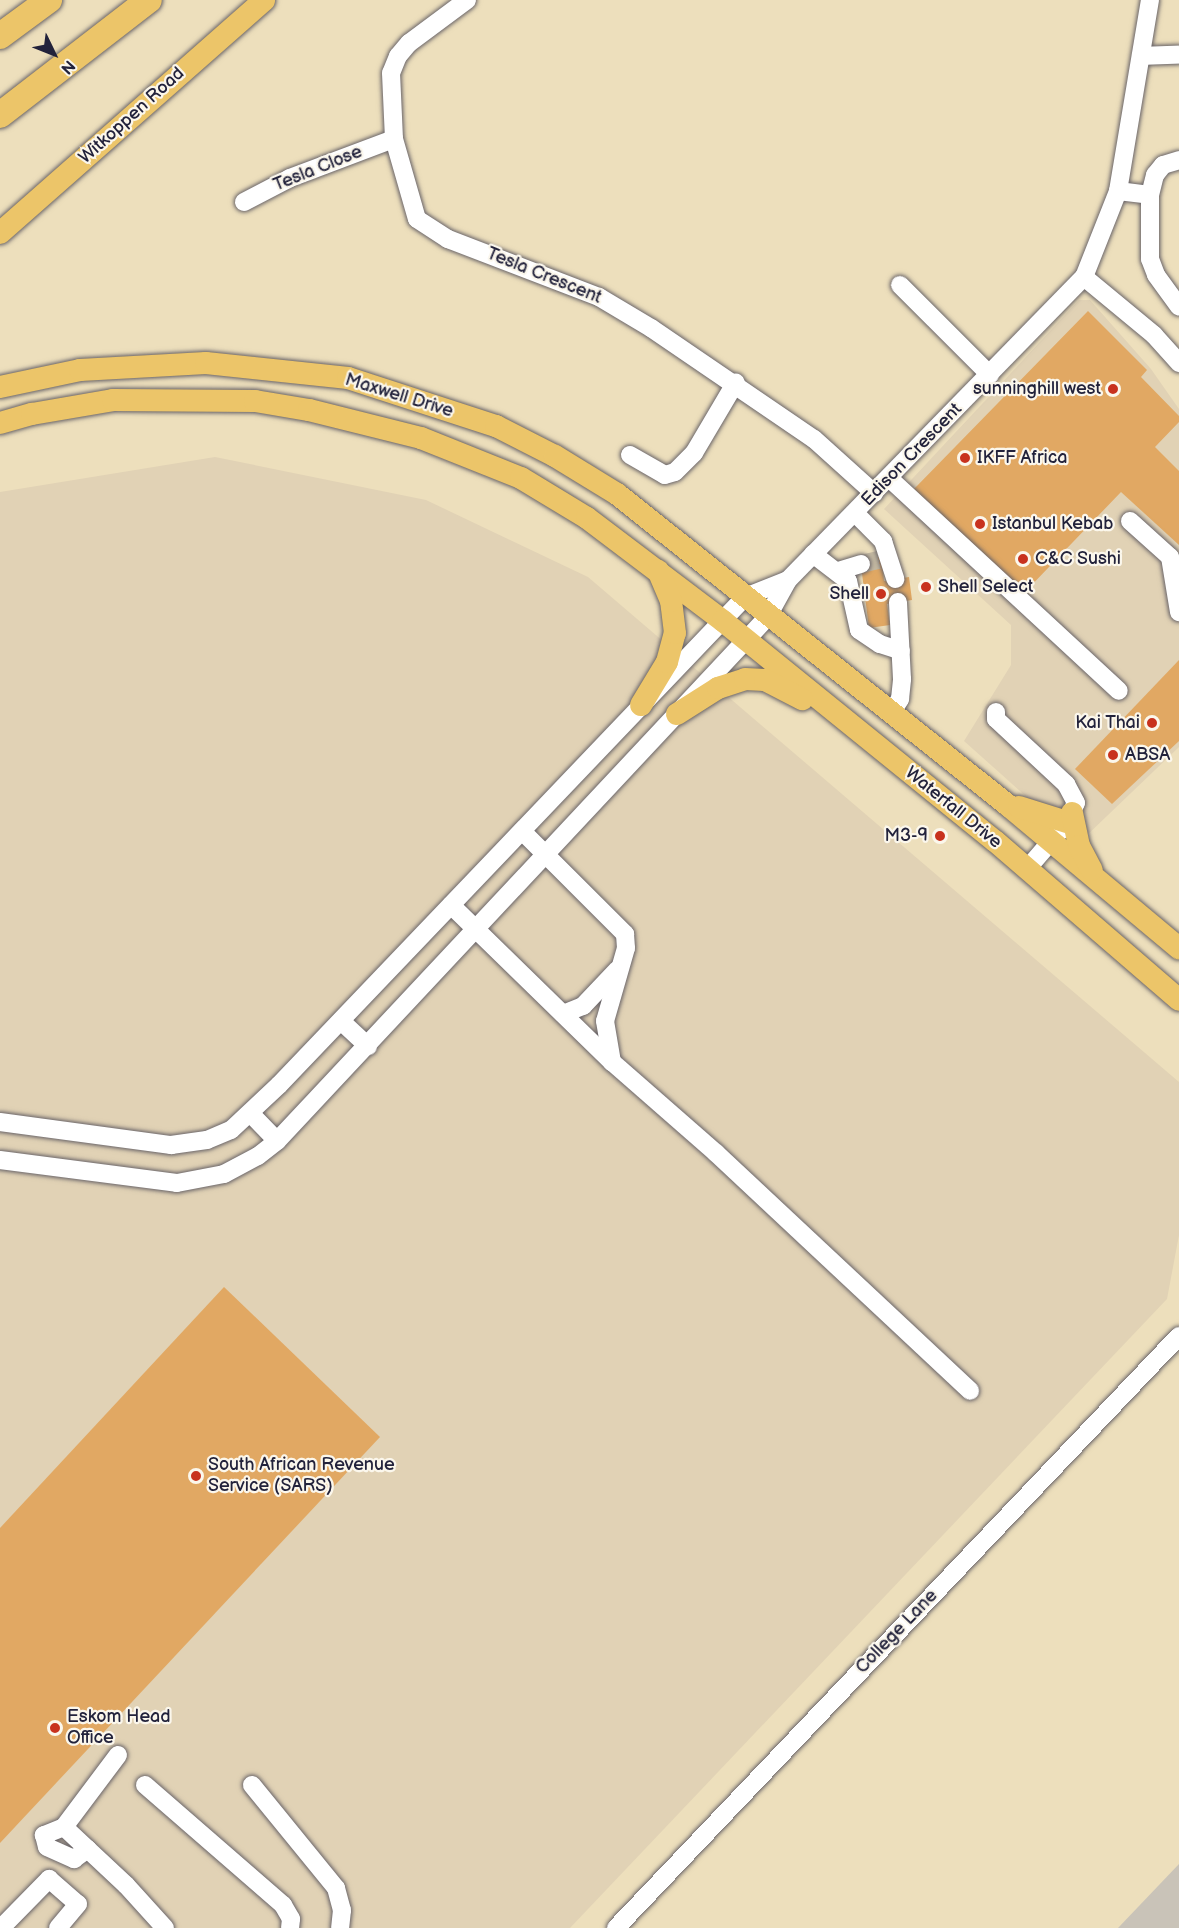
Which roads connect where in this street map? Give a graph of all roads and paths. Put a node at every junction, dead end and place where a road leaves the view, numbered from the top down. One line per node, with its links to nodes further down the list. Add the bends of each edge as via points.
1 (49, 0): 6 (highway)
2 (149, 0): 9 (highway)
3 (264, 0): 15 (main road, Witkoppen Road)
4 (467, 0): 10 (street, Tesla Crescent, via 409,43 398,56 389,86)
5 (1150, 0): 8 (street, Edison Crescent)
6 (0, 36)
7 (1179, 55): 8 (street)
8 (1141, 56): 12 (street, Edison Crescent)
9 (0, 115)
10 (394, 139): 14 (street, Tesla Close, via 290,178); 21 (street, Tesla Crescent, via 412,208 426,227 599,297)
11 (1179, 160): 13 (street, via 1163,165 1155,175)
12 (1118, 191): 13 (street); 16 (street, Edison Crescent)
13 (1150, 195): 18 (street, via 1150,258 1156,275)
14 (244, 202)
15 (0, 233)
16 (1084, 277): 19 (street, via 1154,335); 20 (street, Edison Crescent)
17 (900, 285): 20 (street)
18 (1179, 307)
19 (1179, 363)
20 (990, 375): 25 (street, Edison Crescent)
21 (736, 382): 24 (street, via 694,453 675,472 665,475); 26 (street, Tesla Crescent, via 814,438)
22 (0, 387): 35 (main road, Maxwell Drive, via 80,370 206,363 348,378 496,426 555,456 617,494)
23 (0, 423): 31 (main road, Maxwell Drive, via 113,400 190,398 309,410 421,438 521,478 587,518)
24 (630, 456)
25 (889, 478): 26 (street, Edison Crescent); 42 (street)
26 (874, 493): 27 (street, Edison Crescent)
27 (855, 513): 29 (street, Edison Crescent); 33 (street, via 883,541)
28 (1130, 521): 37 (street, via 1170,557)
29 (813, 554): 32 (street); 34 (street, Edison Crescent)
30 (861, 564): 32 (street)
31 (657, 570): 39 (main road, Maxwell Drive); 43 (main road, via 671,600 675,633 667,662)
32 (838, 572): 41 (street, via 852,588 853,611 860,630 880,644)
33 (895, 579)
34 (788, 580): 35 (street, Edison Crescent); 38 (street, Edison Crescent)
35 (745, 597): 38 (main road, Waterfall Drive); 39 (street, Edison Crescent)
36 (897, 602): 41 (street)
37 (1179, 612)
38 (768, 616): 40 (street, Edison Crescent); 45 (main road, Waterfall Drive)
39 (723, 621): 40 (main road, Waterfall Drive); 43 (street, Edison Crescent)
40 (746, 640): 46 (street, Edison Crescent); 47 (main road, Waterfall Drive)
41 (901, 651): 45 (street, via 900,699)
42 (1119, 691)
43 (640, 705): 48 (street, Edison Crescent)
44 (996, 712): 51 (street, via 996,719 1071,790 1076,803)
45 (891, 713): 50 (main road, Waterfall Drive)
46 (677, 714): 47 (main road, via 726,684 755,678 782,687); 49 (street, Edison Crescent)
47 (842, 718): 55 (main road, Waterfall Drive)
48 (571, 782): 49 (street); 52 (street, Edison Crescent)
49 (593, 803): 54 (street, Edison Crescent)
50 (1009, 806): 51 (main road); 53 (main road, Waterfall Drive)
51 (1069, 818): 53 (street); 56 (main road)
52 (522, 831): 54 (street); 57 (street, Edison Crescent)
53 (1051, 842): 55 (street); 56 (main road, Waterfall Drive)
54 (547, 855): 58 (street, Edison Crescent); 60 (street, via 625,934)
55 (1027, 869): 61 (main road, Waterfall Drive)
56 (1097, 878): 59 (main road, Waterfall Drive)
57 (451, 904): 58 (street); 63 (street, Edison Crescent)
58 (477, 929): 62 (street); 64 (street, Edison Crescent)
59 (1179, 948)
60 (621, 966): 62 (street, via 583,1006); 65 (street, via 605,1021)
61 (1179, 999)
62 (563, 1014): 65 (street)
63 (341, 1021): 64 (street); 66 (street, Edison Crescent)
64 (368, 1046): 68 (street, Edison Crescent)
65 (612, 1062): 71 (street, via 717,1153)
66 (251, 1114): 67 (street, Edison Crescent, via 231,1130 207,1140 171,1145); 68 (street)
67 (0, 1122)
68 (277, 1140): 69 (street, Edison Crescent, via 258,1156 224,1174 177,1184)
69 (0, 1160)
70 (1179, 1336): 82 (street, College Lane)
71 (970, 1391)
72 (118, 1755): 75 (street)
73 (145, 1785): 80 (street, via 283,1905 291,1919)
74 (252, 1785): 81 (street, via 336,1888 342,1910)
75 (64, 1827): 76 (street); 76 (street, via 44,1835 47,1847 74,1859)
76 (88, 1849): 79 (street)
77 (1, 1928): 78 (street, via 49,1879 78,1904)
78 (58, 1928)
79 (165, 1928)
80 (290, 1928)
81 (340, 1928)
82 (616, 1928)

